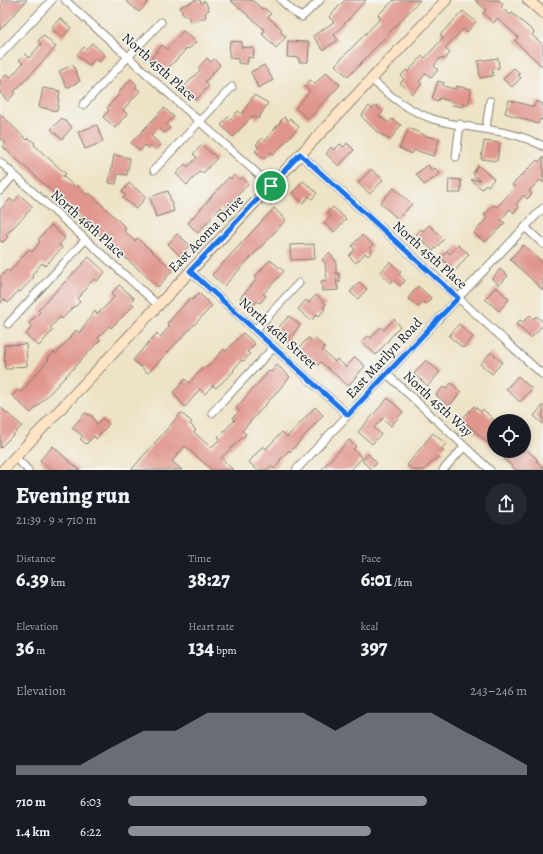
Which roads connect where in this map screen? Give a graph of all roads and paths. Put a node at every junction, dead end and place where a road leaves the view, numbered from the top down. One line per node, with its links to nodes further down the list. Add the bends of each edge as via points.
1 (52, 0): 9 (street)
2 (65, 0): 10 (street, North 45th Place)
3 (281, 0): 4 (street, via 302,17)
4 (320, 0)
5 (446, 0): 11 (street, East Acoma Drive)
6 (528, 0): 7 (street)
7 (543, 14)
8 (161, 22): 10 (street)
9 (0, 55)
10 (128, 57): 14 (street); 15 (street, North 45th Place)
11 (371, 79): 16 (street, via 406,107 434,119); 19 (street, East Acoma Drive)
12 (232, 87): 15 (street)
13 (490, 101): 17 (street)
14 (83, 105)
15 (200, 122): 22 (street); 24 (street, North 45th Place)
16 (460, 124): 17 (street); 20 (street)
17 (486, 128): 18 (street, via 519,135)
18 (543, 146)
19 (300, 154): 24 (street, East Acoma Drive); 32 (street, North 45th Place)
20 (456, 157)
21 (0, 162): 23 (street, North 46th Place)
22 (154, 170)
23 (14, 175): 25 (street); 28 (street, North 46th Place)
24 (271, 186): 30 (street, East Acoma Drive)
25 (0, 191)
26 (543, 208): 27 (street, East Marilyn Road)
27 (525, 227): 29 (street); 32 (street, East Marilyn Road)
28 (85, 240): 33 (street, North 46th Place); 34 (street)
29 (543, 244)
30 (190, 271): 33 (street, East Acoma Drive); 35 (street, North 46th Street)
31 (299, 283): 35 (street)
32 (458, 298): 37 (street, East Marilyn Road); 38 (street, North 45th Place)
33 (158, 305): 42 (street, East Acoma Drive)
34 (8, 324)
35 (255, 330): 36 (street, North 46th Street)
36 (274, 347): 39 (street); 40 (street, North 46th Street)
37 (387, 374): 40 (street, East Marilyn Road); 41 (street, North 45th Way)
38 (543, 374)
39 (212, 413)
40 (348, 415): 45 (street, East Marilyn Road)
41 (464, 447): 46 (street); 47 (street, North 45th Way)
42 (15, 457): 43 (street, East Acoma Drive); 44 (street)
43 (3, 470)
44 (28, 470)
45 (296, 470)
46 (443, 470)
47 (490, 470)

